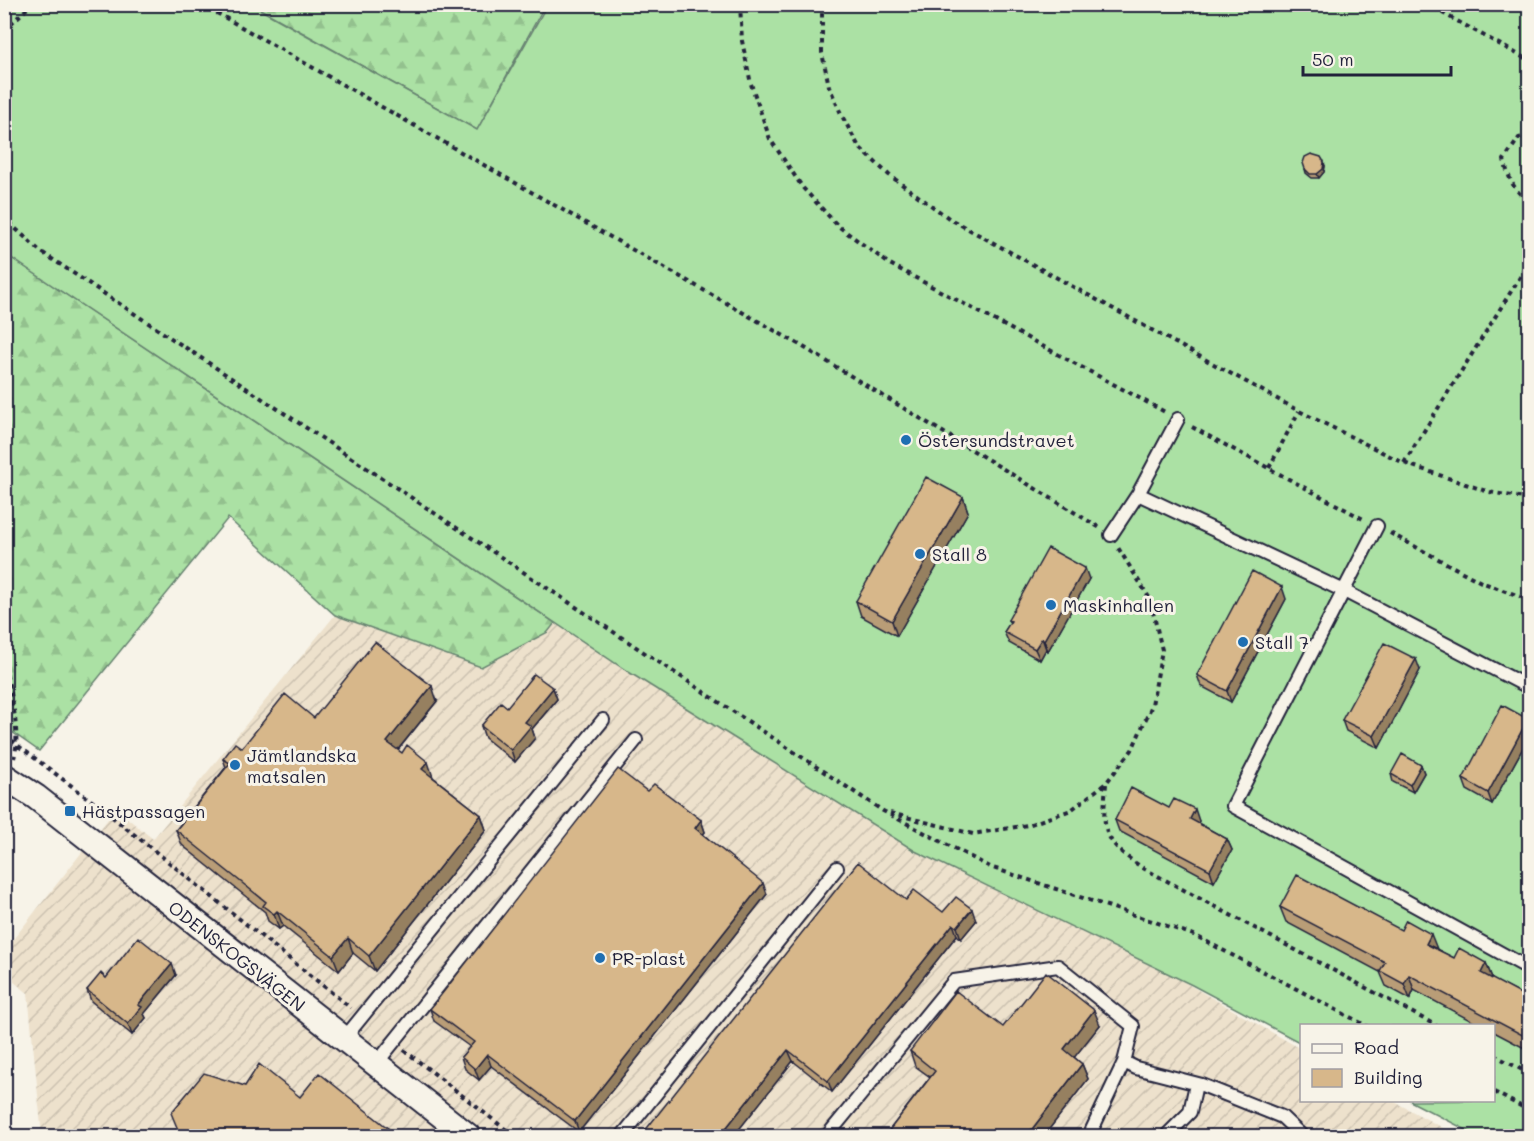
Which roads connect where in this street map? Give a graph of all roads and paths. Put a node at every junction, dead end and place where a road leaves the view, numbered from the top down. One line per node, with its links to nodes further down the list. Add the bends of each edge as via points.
1 (32, 4): 6 (path)
2 (201, 4): 19 (path, via 800,345)
3 (740, 4): 13 (path, via 742,41 770,139 803,188 838,226 888,263)
4 (822, 4): 12 (path, via 822,52 829,86 859,147 889,174 950,219)
5 (1426, 4): 7 (path)
6 (4, 30)
7 (1530, 61)
8 (1530, 135): 9 (path, via 1519,138 1504,160 1509,180)
9 (1530, 201)
10 (4, 215): 30 (path, via 40,251)
11 (1530, 261): 14 (path)
12 (1299, 411): 14 (path); 15 (path)
13 (1178, 419): 15 (path); 16 (lane)
14 (1404, 463): 17 (path, via 1489,492)
15 (1269, 468): 18 (path)
16 (1138, 494): 19 (lane); 20 (lane)
17 (1530, 499)
18 (1377, 526): 20 (lane); 21 (path, via 1481,582)
19 (1111, 535): 29 (path, via 1150,599 1162,650 1152,705 1132,750)
20 (1344, 591): 23 (lane); 32 (lane, via 1233,806)
21 (1530, 600)
22 (4, 666): 27 (path)
23 (1530, 688)
24 (603, 720): 33 (lane)
25 (4, 735): 27 (path)
26 (636, 740): 37 (lane)
27 (18, 746): 28 (path); 33 (path)
28 (6, 777): 36 (street, ODENSKOGSVÄGEN, via 36,796)
29 (1106, 783): 30 (path, via 1071,810 1028,825 974,834); 35 (path, via 1103,818 1109,837 1123,855)
30 (883, 811): 34 (path, via 990,867 1194,935)
31 (837, 868): 47 (lane)
32 (1530, 969)
33 (362, 1017): 36 (lane)
34 (1363, 1024)
35 (1433, 1024)
36 (343, 1040): 40 (street, ODENSKOGSVÄGEN)
37 (394, 1042): 40 (lane); 46 (path)
38 (1495, 1056): 41 (path)
39 (1124, 1062): 42 (lane); 48 (lane, via 1133,1026 1058,966 954,981); 49 (lane)
40 (376, 1065): 45 (street, ODENSKOGSVÄGEN)
41 (1530, 1074)
42 (1196, 1084): 50 (lane, via 1190,1112); 51 (lane, via 1282,1117)
43 (1495, 1093): 44 (path)
44 (1530, 1111)
45 (468, 1137)
46 (514, 1137)
47 (622, 1137)
48 (827, 1137)
49 (1089, 1137)
50 (1168, 1137)
51 (1302, 1137)

